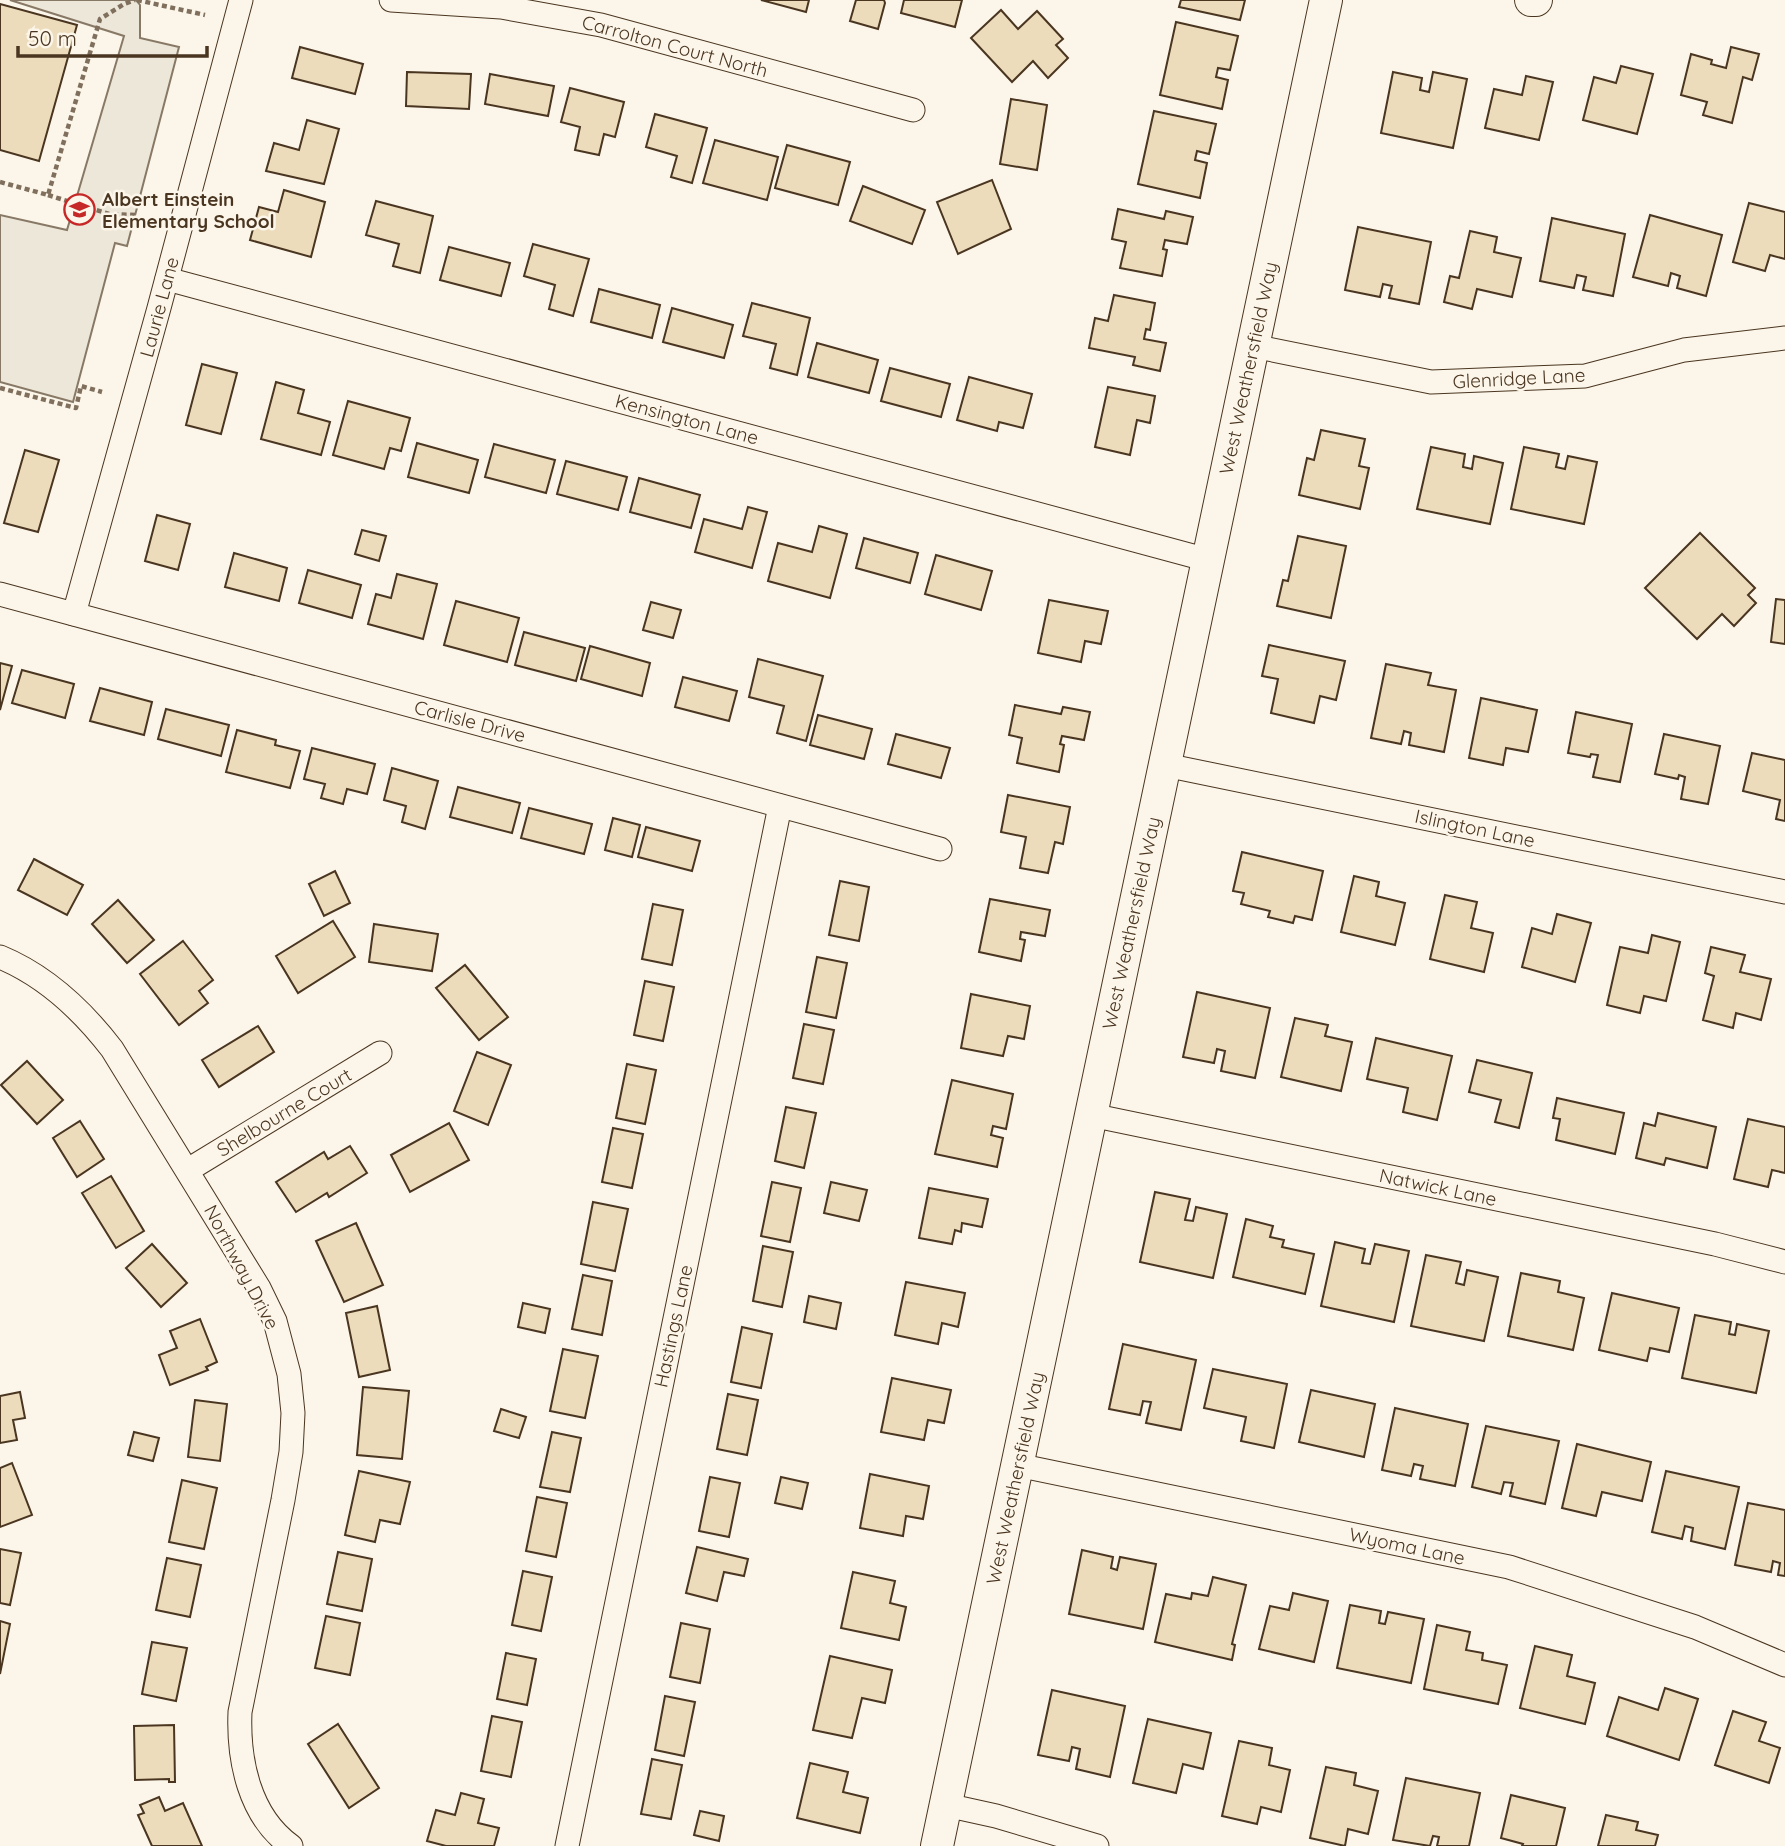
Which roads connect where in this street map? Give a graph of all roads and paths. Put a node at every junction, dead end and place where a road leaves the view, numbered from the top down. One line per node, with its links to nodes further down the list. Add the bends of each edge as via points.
1 (136, 0): 5 (path); 8 (path, via 100,19)
2 (241, 0): 10 (street, Laurie Lane)
3 (391, 0): 6 (street, Carrolton Court North, via 561,16)
4 (1325, 0): 12 (street, West Weathersfield Way)
5 (205, 15)
6 (913, 110)
7 (0, 182): 8 (path)
8 (48, 195): 9 (path, via 109,214)
9 (135, 215)
10 (167, 279): 15 (street, Kensington Lane); 17 (street, Laurie Lane)
11 (1785, 338): 12 (street, Glenridge Lane, via 1684,350 1585,376 1431,382)
12 (1253, 346): 15 (street, West Weathersfield Way)
13 (0, 388): 14 (path, via 76,408 82,386)
14 (103, 392)
15 (1208, 560): 18 (street, West Weathersfield Way)
16 (0, 594): 17 (street, Carlisle Drive)
17 (74, 614): 19 (street, Carlisle Drive)
18 (1165, 765): 21 (street, Islington Lane); 24 (street, West Weathersfield Way)
19 (780, 806): 20 (street, Carlisle Drive); 31 (street, Hastings Lane)
20 (940, 849)
21 (1785, 892)
22 (0, 957): 25 (street, Northway Drive, via 40,978 95,1027)
23 (380, 1053): 25 (street, Shelbourne Court)
24 (1091, 1115): 26 (street, Natwick Lane); 27 (street, West Weathersfield Way)
25 (188, 1170): 30 (street, Northway Drive, via 275,1321 293,1393 284,1500 240,1712 239,1738 251,1794)
26 (1785, 1262)
27 (1017, 1465): 28 (street, Wyoma Lane, via 1508,1567 1695,1627); 29 (street, West Weathersfield Way)
28 (1785, 1665)
29 (946, 1805): 32 (street, West Weathersfield Way); 33 (street)
30 (291, 1846)
31 (567, 1846)
32 (937, 1846)
33 (1097, 1846)

